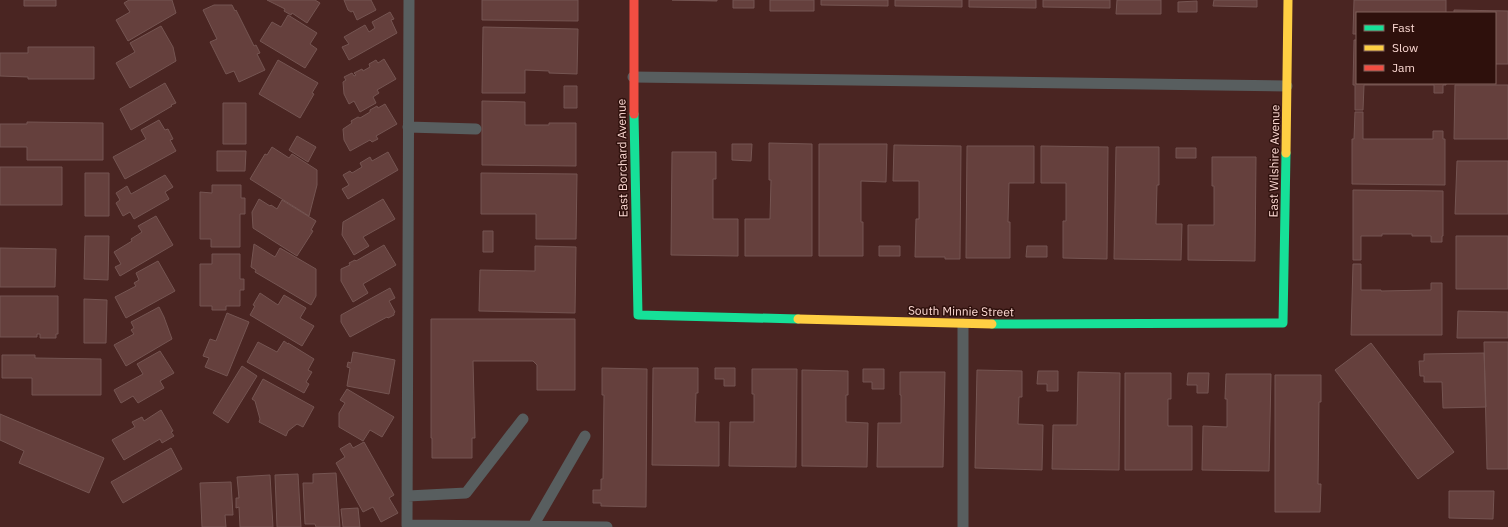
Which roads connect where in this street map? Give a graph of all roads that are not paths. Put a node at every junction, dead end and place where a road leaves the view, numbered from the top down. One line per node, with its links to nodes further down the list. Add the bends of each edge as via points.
1 (409, 0): 6 (lane)
2 (634, 0): 4 (street, East Borchard Avenue)
3 (1288, 0): 5 (street, East Wilshire Avenue)
4 (633, 77): 5 (lane); 8 (street, East Borchard Avenue)
5 (1287, 86): 9 (street, East Wilshire Avenue)
6 (408, 127): 7 (lane); 13 (lane)
7 (476, 129)
8 (638, 315): 10 (street, South Minnie Street)
9 (1283, 323): 10 (street, South Minnie Street)
10 (963, 324): 16 (lane)
11 (523, 420): 13 (lane, via 466,493)
12 (585, 436): 14 (lane)
13 (408, 496): 14 (lane, via 407,525)
14 (533, 526): 15 (lane)
15 (607, 527)
16 (963, 527)

